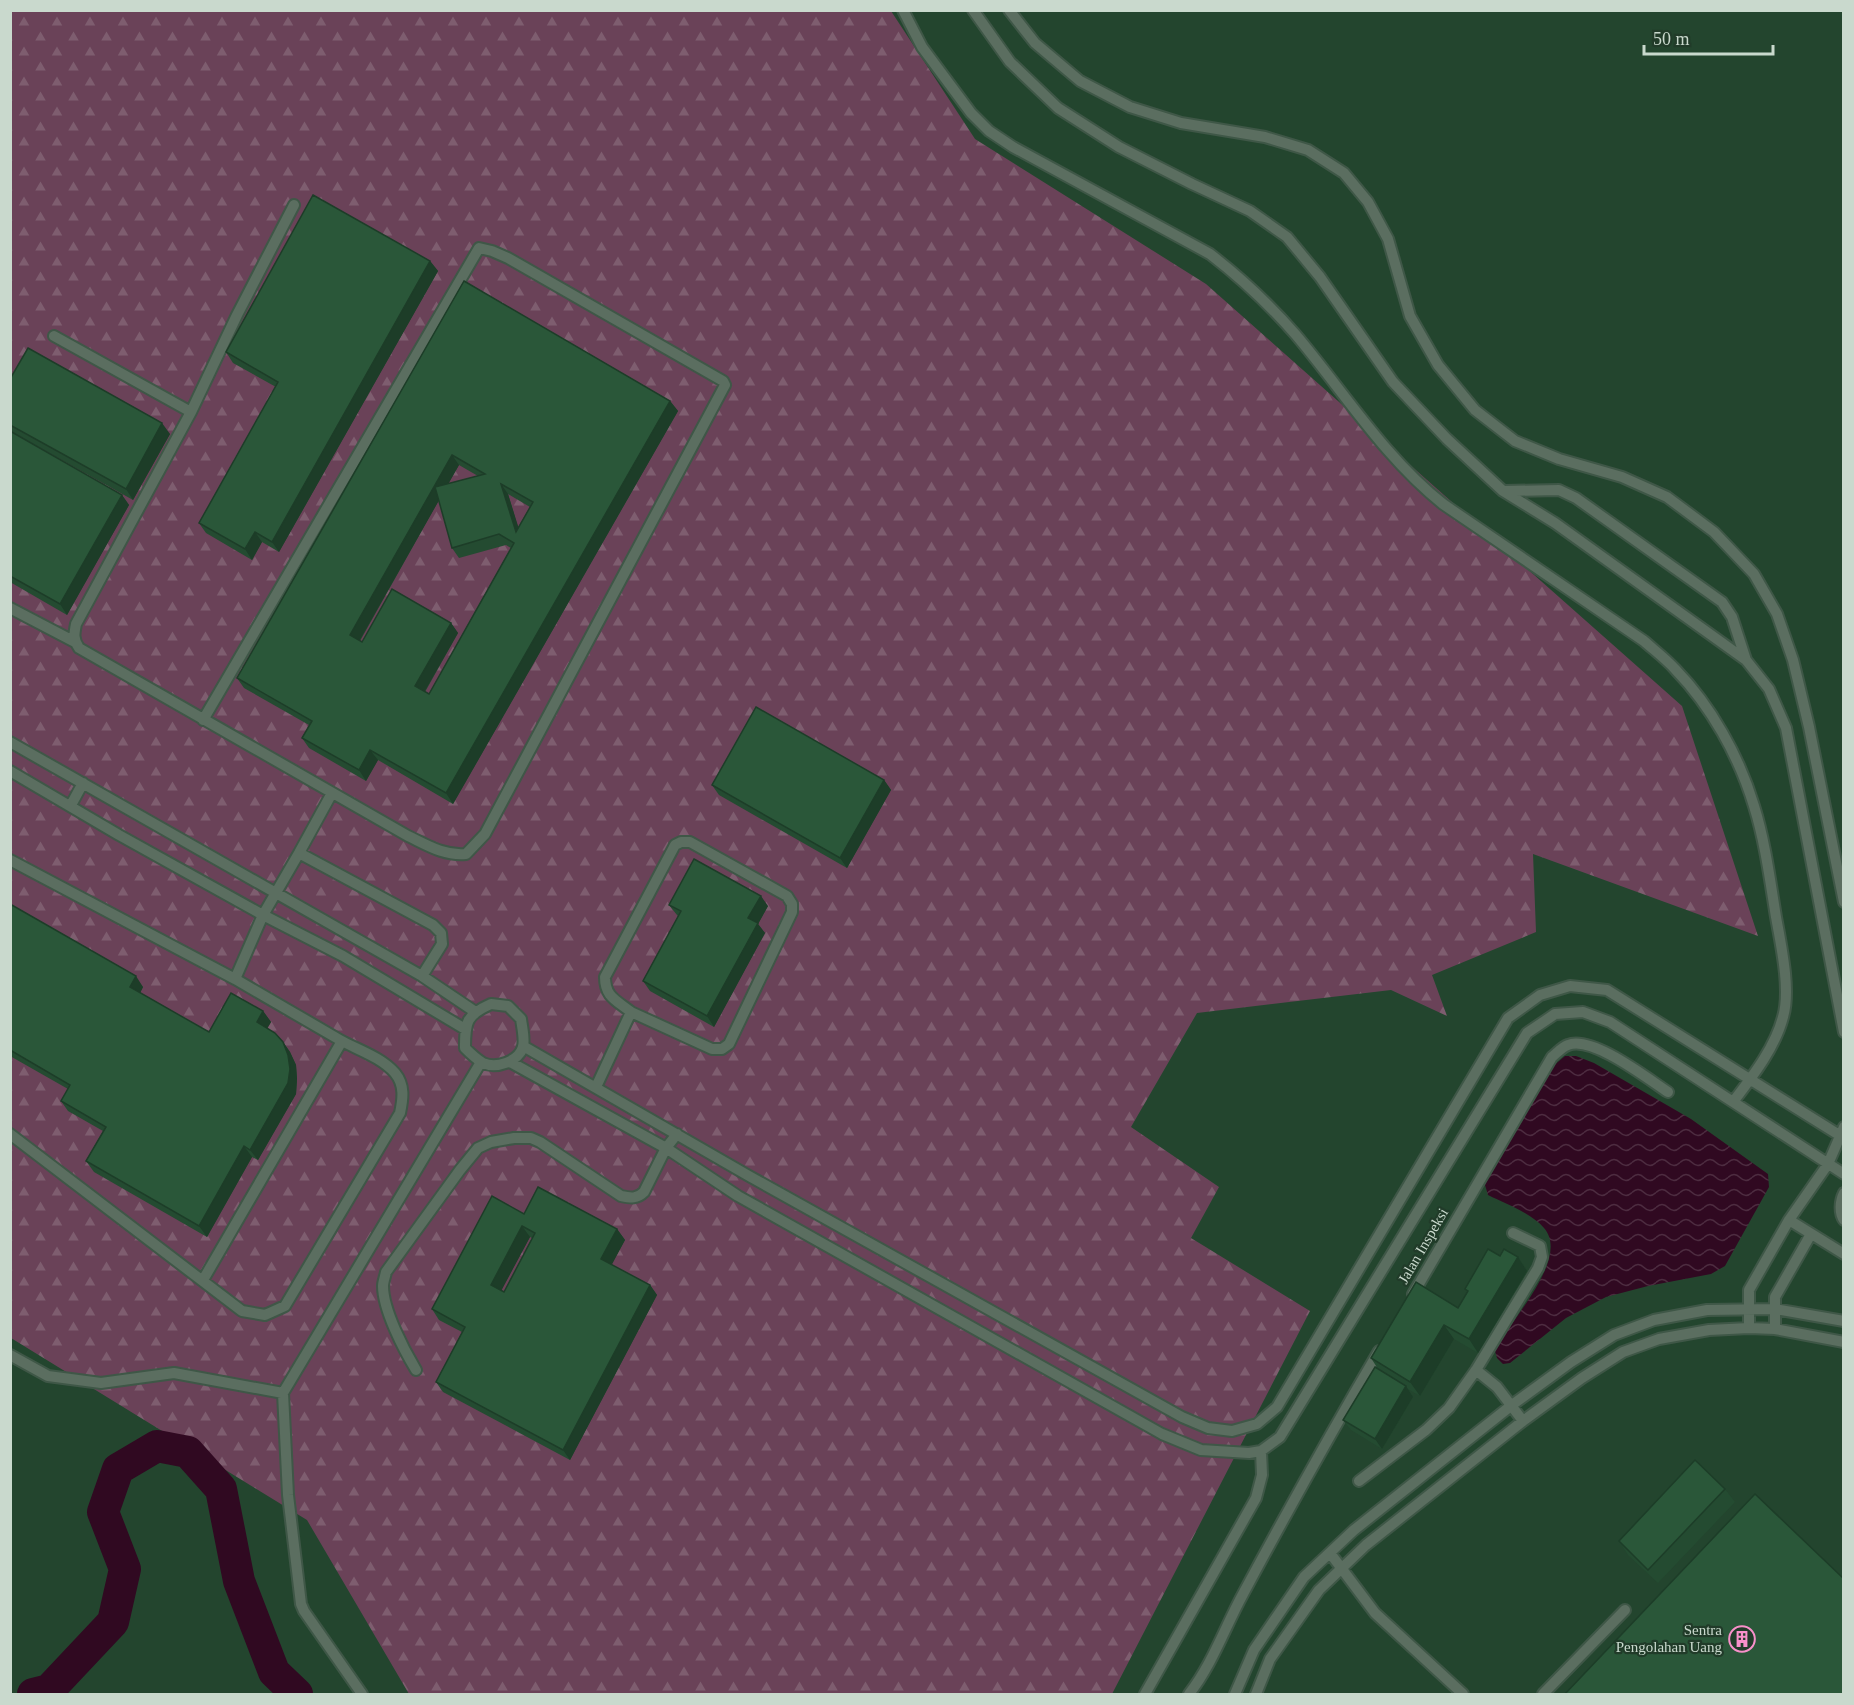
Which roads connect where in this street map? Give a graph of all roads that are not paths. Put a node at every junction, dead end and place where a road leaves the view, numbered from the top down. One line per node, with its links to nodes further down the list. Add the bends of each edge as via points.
1 (903, 10): 32 (lane, via 943,77 989,131 1210,254 1233,272 1296,335 1422,488 1644,642 1675,668 1698,697 1739,766 1754,806 1780,939 1786,985 1784,1015 1774,1041)
2 (973, 10): 7 (lane, via 1010,62 1058,108 1119,147 1250,211 1287,237 1320,277 1393,382)
3 (1009, 10): 20 (lane, via 1035,43 1080,81 1130,107 1181,123 1265,137 1308,150 1344,173 1368,202 1388,239 1410,316 1438,364 1475,410 1515,441 1558,459 1622,477 1667,497 1714,532 1754,574 1777,614 1793,660)
4 (294, 205): 6 (lane)
5 (54, 336): 6 (lane)
6 (191, 412): 9 (lane, via 76,624)
7 (1503, 491): 10 (lane, via 1555,523); 10 (lane, via 1559,490 1576,498 1722,602 1732,617)
8 (10, 608): 9 (lane)
9 (75, 642): 11 (lane, via 79,648)
10 (1746, 660): 27 (lane, via 1769,689 1786,728)
11 (203, 720): 15 (lane); 15 (lane, via 479,248 508,258 724,381 485,834 466,854 441,852)
12 (10, 742): 14 (lane)
13 (10, 771): 16 (lane)
14 (83, 783): 16 (lane); 19 (lane)
15 (332, 793): 17 (lane)
16 (71, 805): 21 (lane)
17 (299, 854): 19 (lane); 22 (lane, via 433,925 441,933 442,944)
18 (10, 860): 23 (lane)
19 (276, 893): 21 (lane); 22 (lane)
20 (1844, 902)
21 (263, 915): 23 (lane); 26 (lane, via 343,956)
22 (423, 976): 24 (lane)
23 (235, 979): 28 (lane)
24 (474, 1011): 26 (lane); 29 (lane, via 491,1004 508,1006 521,1018)
25 (631, 1012): 25 (lane, via 608,994 605,976 675,845 690,842 787,896 792,912 729,1044 712,1049); 33 (lane)
26 (465, 1029): 30 (lane, via 465,1048)
27 (1844, 1032)
28 (342, 1041): 48 (lane); 48 (lane, via 384,1062 396,1074 402,1085 400,1113 285,1306 265,1316 242,1311)
29 (523, 1046): 31 (lane); 33 (lane)
30 (481, 1062): 31 (lane, via 491,1066); 60 (lane)
31 (510, 1062): 39 (lane)
32 (1750, 1079): 35 (lane); 37 (lane, via 1607,990 1570,986 1540,995 1508,1018 1277,1407 1257,1424 1232,1431 1208,1428 1182,1418); 38 (lane)
33 (596, 1087): 37 (lane)
34 (1668, 1092): 49 (lane, Jalan Inspeksi, via 1611,1054 1584,1045 1569,1045 1552,1056)
35 (1733, 1102): 40 (lane); 63 (lane, via 1610,1022 1583,1012 1555,1014 1527,1034 1280,1437)
36 (10, 1134): 48 (lane)
37 (677, 1134): 39 (lane)
38 (1842, 1134): 40 (lane)
39 (666, 1148): 58 (lane, via 644,1192 632,1198 621,1196 531,1138 491,1142 478,1148 386,1272 383,1286 391,1319); 63 (lane, via 738,1196 1162,1434 1201,1450)
40 (1828, 1164): 41 (lane); 43 (lane)
41 (1844, 1174)
42 (1843, 1197): 44 (lane)
43 (1789, 1220): 46 (lane); 50 (lane, via 1749,1290)
44 (1844, 1220)
45 (1513, 1233): 59 (lane, via 1540,1246 1542,1257)
46 (1811, 1234): 47 (lane); 51 (lane, via 1775,1297)
47 (1844, 1254)
48 (202, 1280)
49 (1404, 1308)
50 (1749, 1308): 51 (lane); 53 (lane); 61 (lane, via 1707,1310 1654,1320 1614,1335)
51 (1775, 1309): 52 (lane); 54 (lane)
52 (1844, 1322)
53 (1749, 1328): 54 (lane); 62 (lane, via 1659,1339 1623,1352)
54 (1775, 1329): 56 (lane)
55 (1386, 1339): 70 (lane)
56 (1844, 1342)
57 (10, 1354): 60 (lane, via 48,1376 101,1383 174,1373)
58 (416, 1370)
59 (1476, 1370): 61 (lane); 64 (lane, via 1449,1408 1426,1430)
60 (283, 1393): 68 (lane, via 288,1495 301,1604)
61 (1512, 1405): 62 (lane); 65 (lane)
62 (1523, 1421): 66 (lane)
63 (1261, 1451): 69 (lane, via 1262,1475 1256,1498)
64 (1359, 1480)
65 (1330, 1553): 66 (lane); 71 (lane, via 1304,1577 1254,1650)
66 (1342, 1568): 72 (lane, via 1318,1590 1270,1659); 73 (lane, via 1376,1613)
67 (1625, 1611): 74 (lane)
68 (362, 1695)
69 (1145, 1695)
70 (1189, 1695)
71 (1235, 1695)
72 (1256, 1695)
73 (1463, 1695)
74 (1543, 1695)

